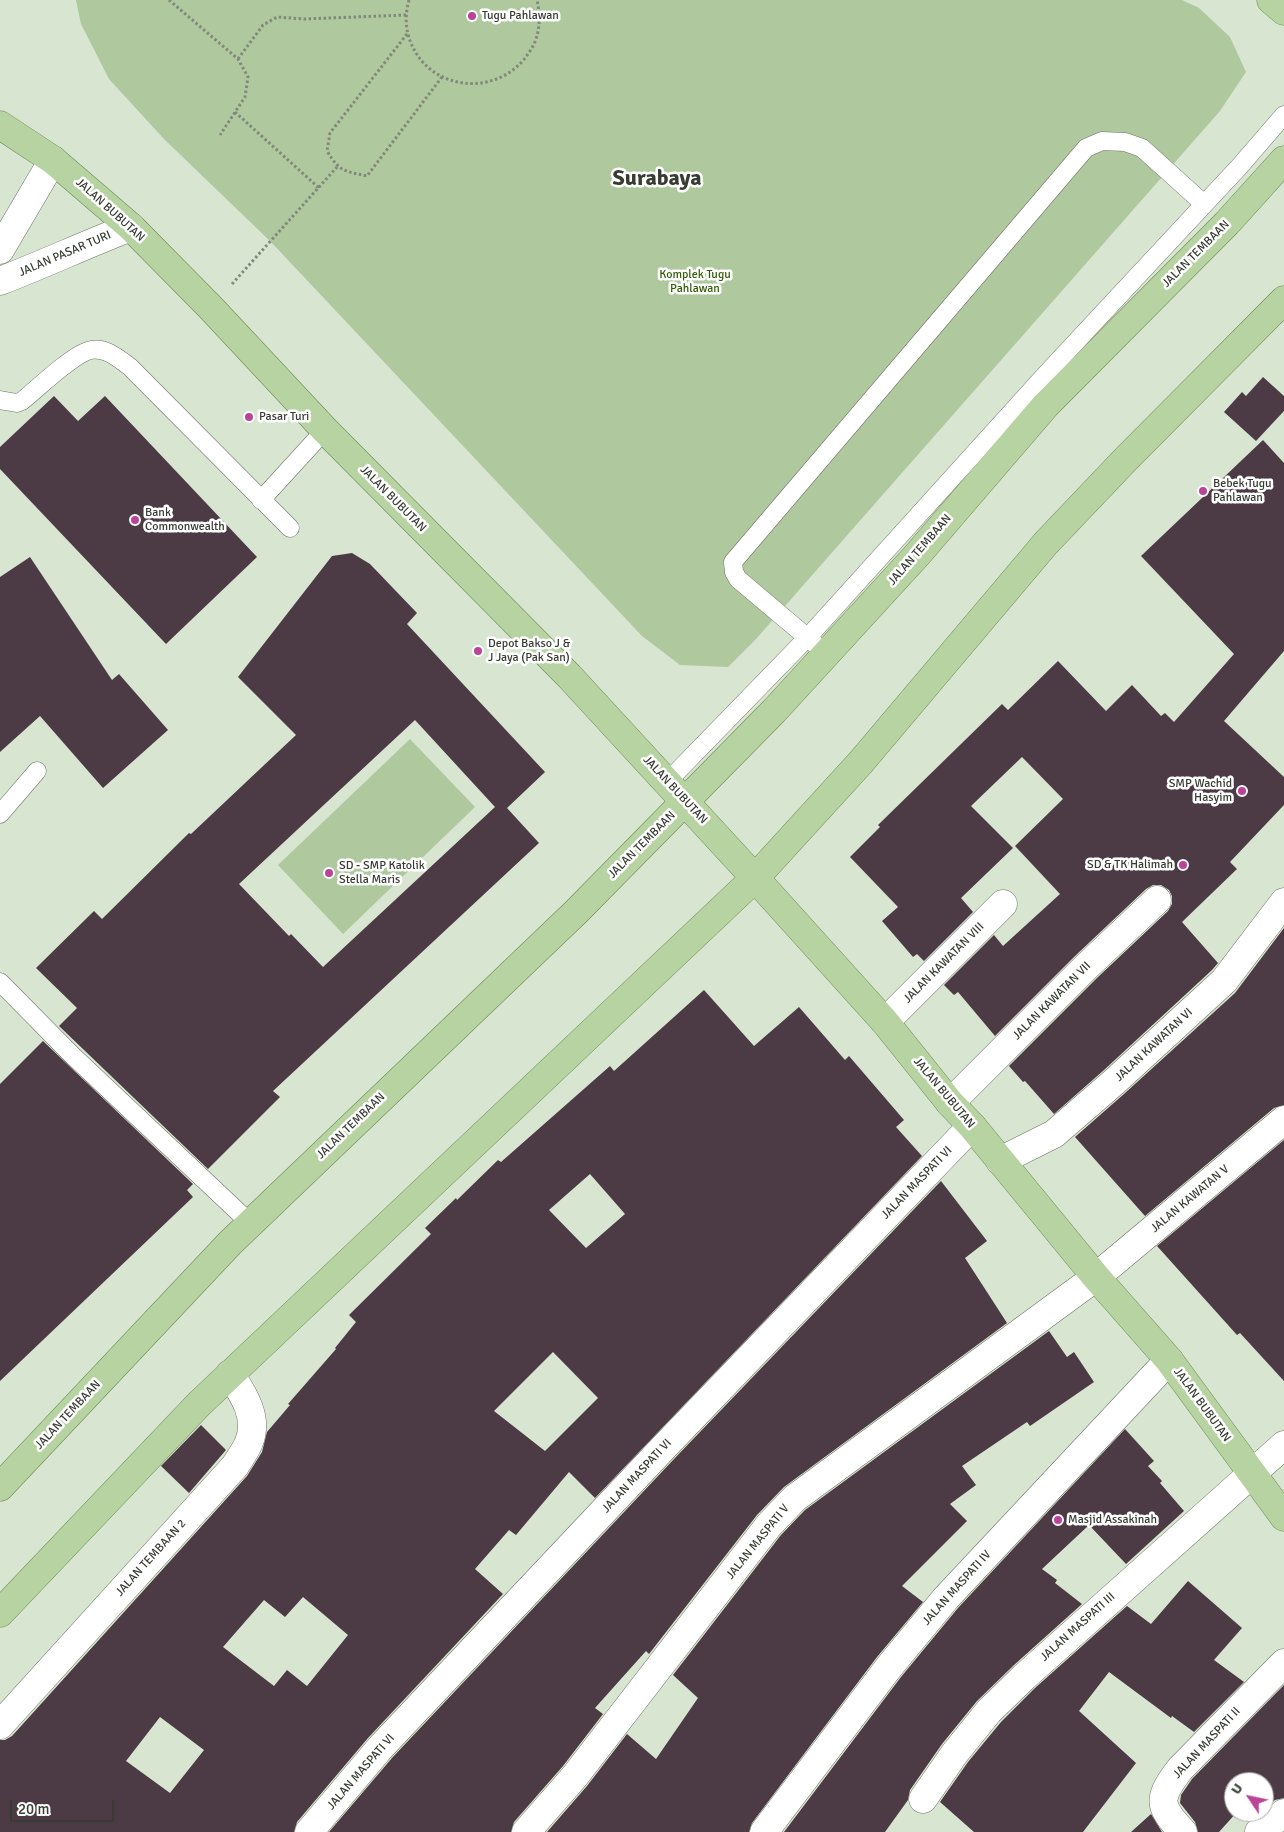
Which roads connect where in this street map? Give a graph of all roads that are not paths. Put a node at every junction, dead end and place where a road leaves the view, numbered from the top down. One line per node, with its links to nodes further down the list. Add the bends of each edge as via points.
1 (1270, 0): 2 (main road)
2 (1284, 11)
3 (1284, 115): 7 (lane)
4 (0, 125): 5 (main road, JALAN BUBUTAN)
5 (53, 160): 8 (main road, JALAN BUBUTAN); 9 (street)
6 (1284, 160): 16 (main road, JALAN TEMBAAN, via 1227,223 1046,405 917,555)
7 (1204, 204): 16 (lane, via 1046,374); 16 (lane, via 1142,148 1126,142 1102,141 1086,148 733,562 738,579)
8 (131, 226): 10 (street, JALAN PASAR TURI); 13 (main road, JALAN BUBUTAN)
9 (0, 250)
10 (0, 281)
11 (1284, 300): 21 (main road, via 1046,543 861,762)
12 (0, 400): 14 (lane, via 22,401 77,356 92,350 113,355 130,367)
13 (325, 430): 14 (lane); 18 (main road, JALAN BUBUTAN, via 569,676)
14 (261, 500): 15 (lane)
15 (290, 528)
16 (817, 645): 18 (lane); 19 (main road, JALAN TEMBAAN)
17 (37, 772): 20 (lane)
18 (667, 782): 19 (main road, JALAN BUBUTAN)
19 (685, 802): 21 (main road, JALAN BUBUTAN); 31 (main road, JALAN TEMBAAN, via 576,912)
20 (0, 814)
21 (756, 878): 26 (main road, JALAN BUBUTAN); 34 (main road)
22 (1156, 900): 27 (street, JALAN KAWATAN VII)
23 (1284, 902): 30 (street, JALAN KAWATAN VI, via 1224,981 1114,1082 1054,1134)
24 (1003, 904): 26 (street, JALAN KAWATAN VIII)
25 (0, 982): 31 (lane)
26 (885, 1022): 27 (main road, JALAN BUBUTAN)
27 (950, 1103): 29 (main road, JALAN BUBUTAN)
28 (1284, 1120): 32 (street, JALAN KAWATAN V)
29 (972, 1126): 30 (main road, JALAN BUBUTAN); 44 (street, JALAN MASPATI VI, via 380,1748)
30 (1000, 1160): 32 (main road, JALAN BUBUTAN)
31 (250, 1224): 37 (main road, JALAN TEMBAAN)
32 (1096, 1277): 33 (main road, JALAN BUBUTAN); 45 (street, JALAN MASPATI V, via 795,1498 768,1525 576,1776)
33 (1169, 1360): 36 (main road, JALAN BUBUTAN); 46 (street, JALAN MASPATI IV, via 946,1598 889,1667)
34 (230, 1374): 39 (main road); 41 (street, JALAN TEMBAAN 2, via 250,1409 252,1428 250,1442 236,1466)
35 (1284, 1445): 36 (street, JALAN MASPATI III)
36 (1253, 1474): 38 (main road, JALAN BUBUTAN); 42 (street, JALAN MASPATI III, via 1024,1676 989,1711)
37 (0, 1487)
38 (1284, 1517)
39 (0, 1613)
40 (1284, 1663): 47 (street, JALAN MASPATI II, via 1173,1778 1163,1803 1165,1813)
41 (0, 1725)
42 (923, 1799)
43 (1284, 1813): 48 (street)
44 (309, 1832)
45 (526, 1832)
46 (764, 1832)
47 (1183, 1832)
48 (1259, 1832)

